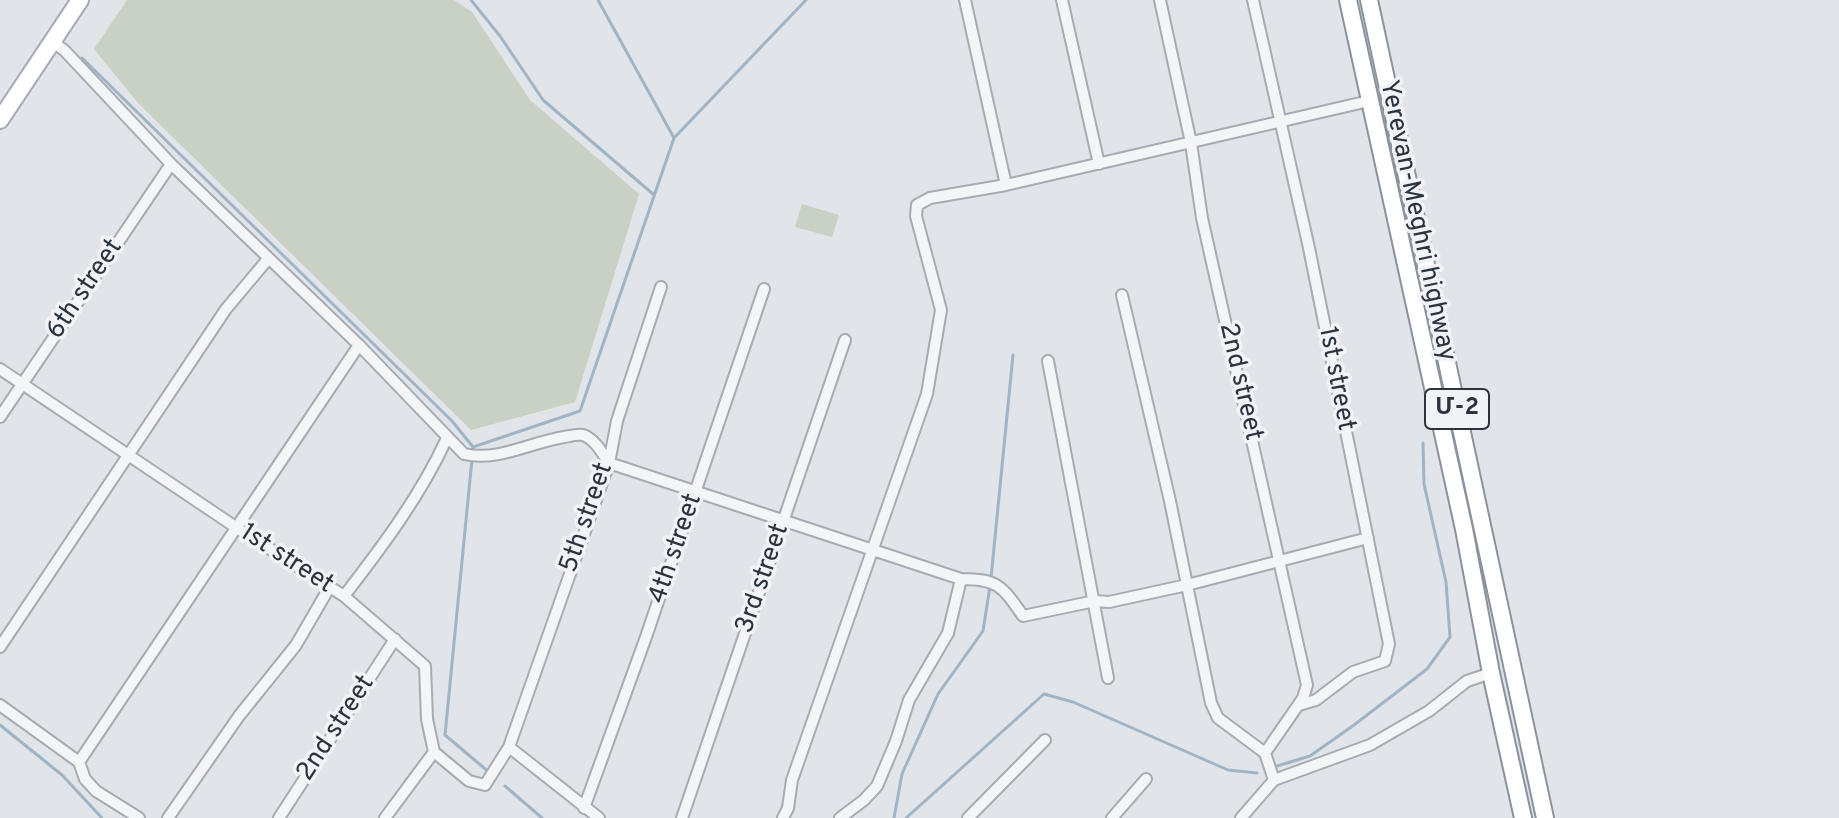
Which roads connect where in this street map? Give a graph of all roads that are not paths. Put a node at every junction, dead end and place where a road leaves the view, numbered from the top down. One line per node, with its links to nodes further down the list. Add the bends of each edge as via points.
1 (965, 0): 15 (street)
2 (1062, 0): 14 (street)
3 (1160, 0): 12 (street, 2nd street)
4 (1253, 0): 11 (street, 1st street)
5 (1348, 0): 9 (main road, Yerevan-Meghri highway / Մ-2)
6 (1369, 0): 66 (main road, Yerevan-Meghri highway / Մ-2)
7 (77, 4): 8 (main road)
8 (52, 41): 10 (main road); 13 (street)
9 (1369, 101): 11 (street); 42 (main road, Yerevan-Meghri highway / Մ-2)
10 (0, 120)
11 (1281, 121): 12 (street); 32 (street, 1st street)
12 (1191, 143): 14 (street); 34 (street, 2nd street, via 1202,218)
13 (171, 164): 16 (street); 24 (street, 6th street)
14 (1099, 164): 15 (street)
15 (1006, 185): 33 (street, via 917,205 941,310 938,339 927,394)
16 (268, 259): 21 (street); 27 (street, via 226,309)
17 (661, 287): 28 (street, 5th street, via 617,421)
18 (764, 289): 29 (street, 4th street)
19 (1122, 295): 36 (street)
20 (845, 340): 30 (street, 3rd street)
21 (359, 345): 26 (street); 31 (street)
22 (1048, 361): 39 (street)
23 (0, 369): 24 (street, 1st street)
24 (22, 385): 25 (street, 6th street); 27 (street, 1st street)
25 (0, 417)
26 (447, 438): 28 (street, via 464,454 477,457 581,434 593,440); 38 (street, via 383,545)
27 (128, 456): 31 (street, 1st street); 41 (street)
28 (609, 463): 29 (street); 47 (street, 5th street)
29 (697, 491): 30 (street); 53 (street, 4th street)
30 (784, 521): 33 (street); 59 (street, 3rd street)
31 (237, 528): 37 (street, 1st street); 50 (street)
32 (1368, 538): 34 (street); 45 (street, 1st street, via 1388,636 1385,661 1353,672 1316,700)
33 (874, 552): 35 (street); 60 (street)
34 (1280, 562): 36 (street); 45 (street, 2nd street, via 1307,685)
35 (961, 579): 39 (street, via 1000,585 1023,616); 61 (street, via 948,633 909,700 877,786)
36 (1187, 585): 39 (street); 49 (street, via 1211,703 1218,718)
37 (329, 588): 38 (street, 1st street); 55 (street, via 296,645)
38 (344, 596): 40 (street, 1st street)
39 (1095, 601): 43 (street)
40 (395, 639): 48 (street, 1st street, via 425,666); 56 (street, 2nd street)
41 (0, 647)
42 (1491, 673): 52 (street, via 1467,681 1429,711 1370,745); 65 (main road, Yerevan-Meghri highway / Մ-2)
43 (1108, 678)
44 (0, 705): 50 (street)
45 (1298, 706): 49 (street, 2nd street)
46 (1045, 740): 62 (street)
47 (509, 747): 48 (street, 5th street, via 485,785 469,781); 53 (street)
48 (434, 752): 57 (street)
49 (1265, 753): 52 (street)
50 (79, 762): 54 (street, via 96,791)
51 (1146, 779): 63 (street)
52 (1274, 780): 64 (street)
53 (584, 808): 58 (street)
54 (139, 818)
55 (168, 818)
56 (279, 818)
57 (385, 818)
58 (599, 818)
59 (682, 818)
60 (783, 818)
61 (840, 818)
62 (968, 818)
63 (1112, 818)
64 (1241, 818)
65 (1523, 818)
66 (1545, 818)

